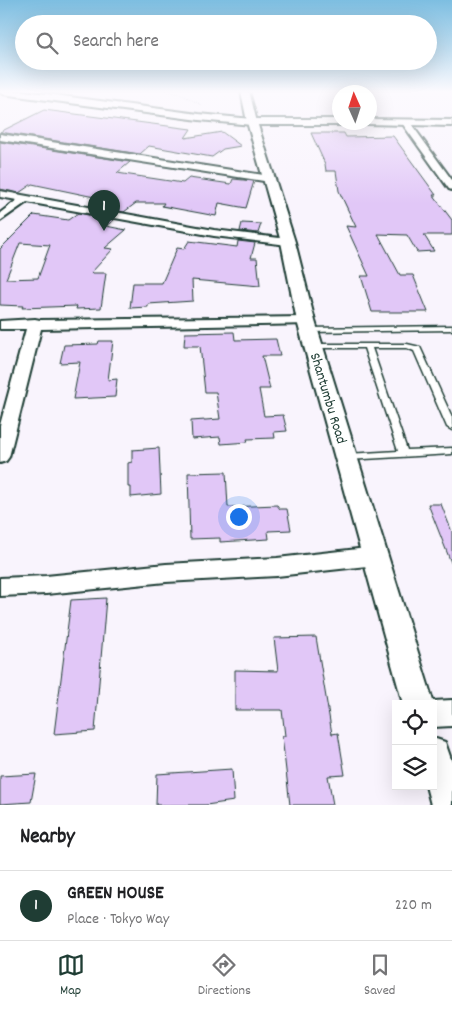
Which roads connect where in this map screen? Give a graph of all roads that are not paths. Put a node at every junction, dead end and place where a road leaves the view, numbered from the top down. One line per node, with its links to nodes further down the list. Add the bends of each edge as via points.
1 (254, 129): 4 (street, Shantumbu Road)
2 (410, 129): 5 (street)
3 (0, 137): 4 (street)
4 (270, 179): 9 (street, Shantumbu Road)
5 (452, 187)
6 (0, 194): 7 (street)
7 (25, 199): 8 (street); 9 (street, via 214,233)
8 (0, 218)
9 (288, 242): 13 (street, Shantumbu Road)
10 (36, 323): 11 (street); 13 (street); 18 (street)
11 (0, 325)
12 (452, 328): 13 (lane)
13 (309, 333): 14 (lane); 19 (street, Shantumbu Road)
14 (368, 346): 15 (lane, via 417,349); 17 (lane)
15 (452, 427)
16 (452, 451): 17 (lane)
17 (404, 454): 19 (lane)
18 (0, 457)
19 (346, 458): 20 (street, Shantumbu Road)
20 (376, 556): 21 (street, via 277,567); 22 (street, Shantumbu Road)
21 (0, 587)
22 (418, 700)
23 (452, 713): 24 (street)
24 (437, 714)
25 (437, 768): 26 (street)
26 (448, 805)

